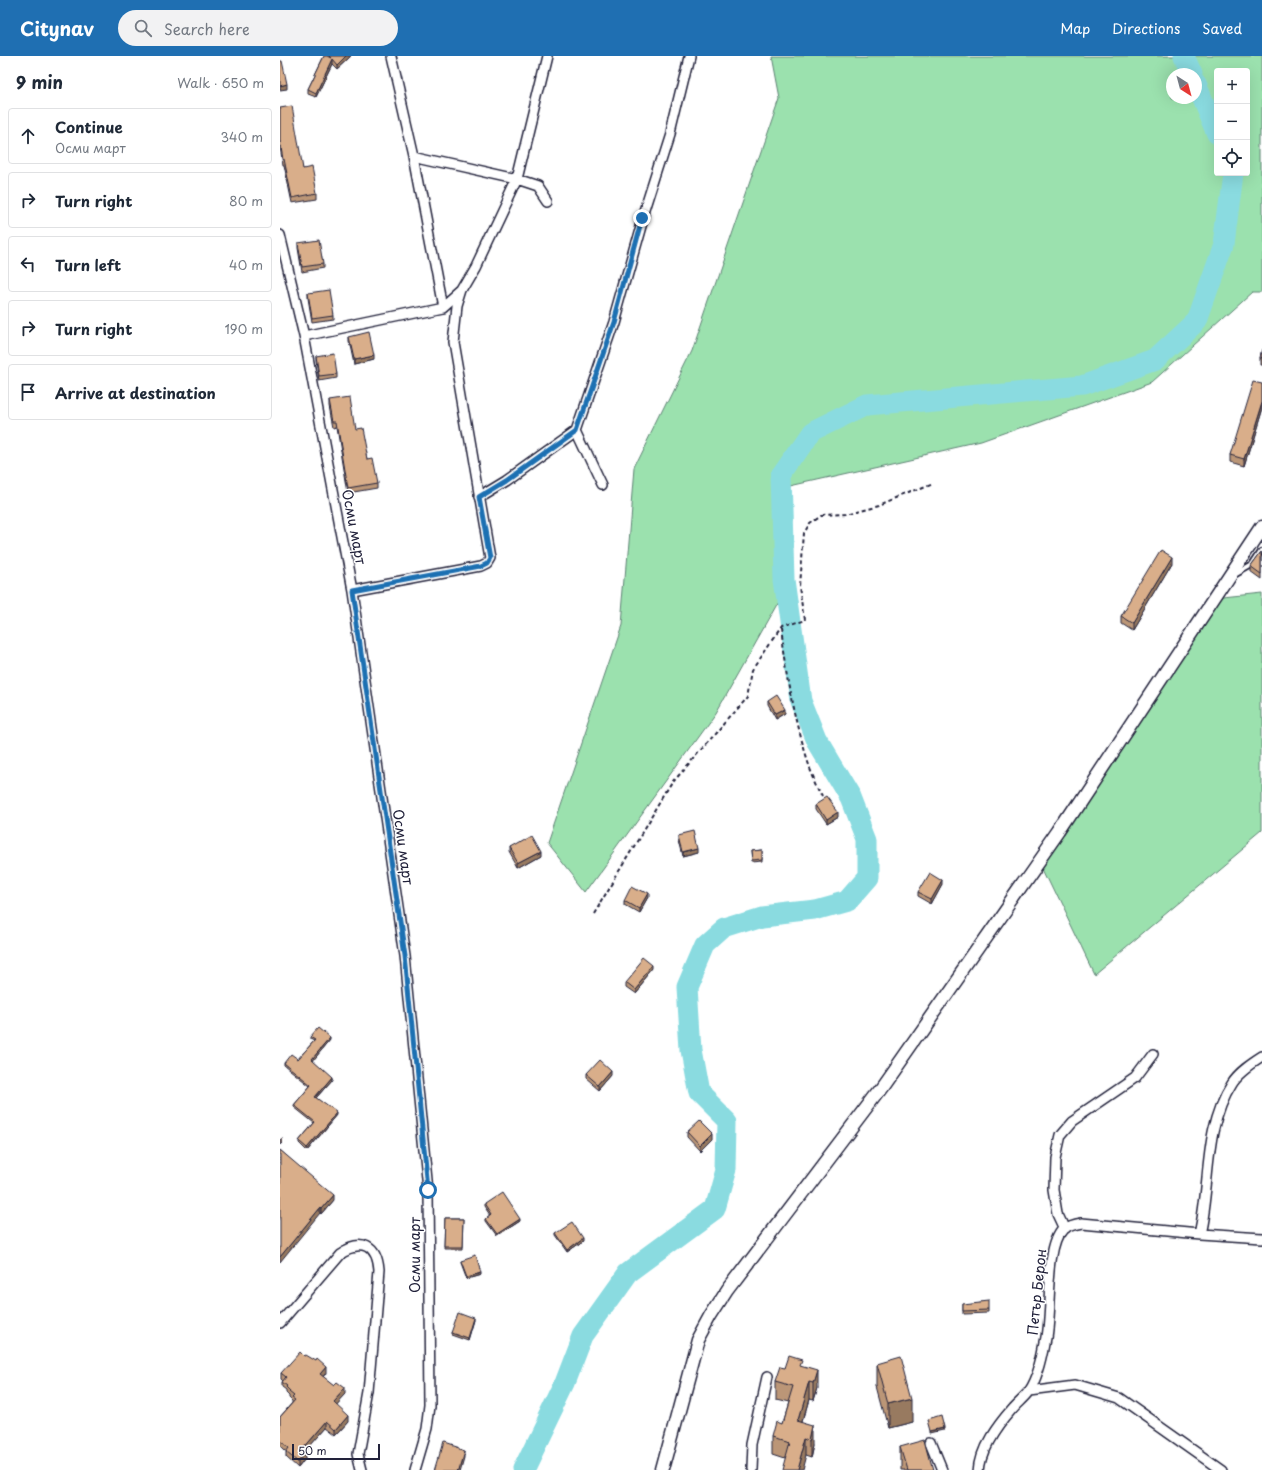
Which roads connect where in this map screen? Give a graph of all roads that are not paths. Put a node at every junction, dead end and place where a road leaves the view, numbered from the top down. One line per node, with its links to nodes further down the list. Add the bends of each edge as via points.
1 (391, 56): 4 (street)
2 (548, 56): 5 (street)
3 (689, 56): 11 (street, via 670,134 642,218 614,322)
4 (414, 156): 5 (street); 9 (street)
5 (517, 179): 6 (street, via 538,186); 8 (street)
6 (548, 201)
7 (280, 235): 10 (street, Осми март)
8 (462, 290): 9 (street); 13 (street, via 457,306 453,342)
9 (443, 307): 10 (street)
10 (304, 336): 17 (street, Осми март)
11 (577, 430): 12 (street); 13 (street)
12 (603, 485)
13 (479, 497): 17 (street, via 490,558 487,563)
14 (1262, 527): 16 (street)
15 (1262, 550): 16 (lane, via 1253,564)
16 (1226, 580): 29 (street, via 1056,838 881,1088 727,1291 711,1316 698,1340)
17 (352, 590): 28 (street, Осми март, via 405,956 428,1190 430,1405 427,1429)
18 (1153, 1054): 20 (street, via 1135,1078 1072,1121 1060,1135 1054,1157 1054,1190 1058,1214)
19 (1262, 1057): 21 (street, via 1248,1066 1232,1082 1221,1105 1213,1131 1204,1214)
20 (1065, 1228): 21 (street, via 1081,1223); 25 (street, Петър Берон, via 1058,1238 1053,1255 1046,1340 1039,1368)
21 (1199, 1234): 22 (street)
22 (1262, 1238)
23 (280, 1323): 27 (street, via 340,1253 358,1245 372,1250 378,1261 379,1272 369,1393 358,1454)
24 (767, 1377): 30 (street, via 752,1445)
25 (1029, 1391): 32 (street, Петър Берон, via 996,1429 986,1446); 33 (street, via 1075,1385 1119,1398)
26 (931, 1443): 31 (street)
27 (362, 1470)
28 (415, 1470)
29 (663, 1470)
30 (751, 1470)
31 (942, 1470)
32 (980, 1470)
33 (1221, 1470)

